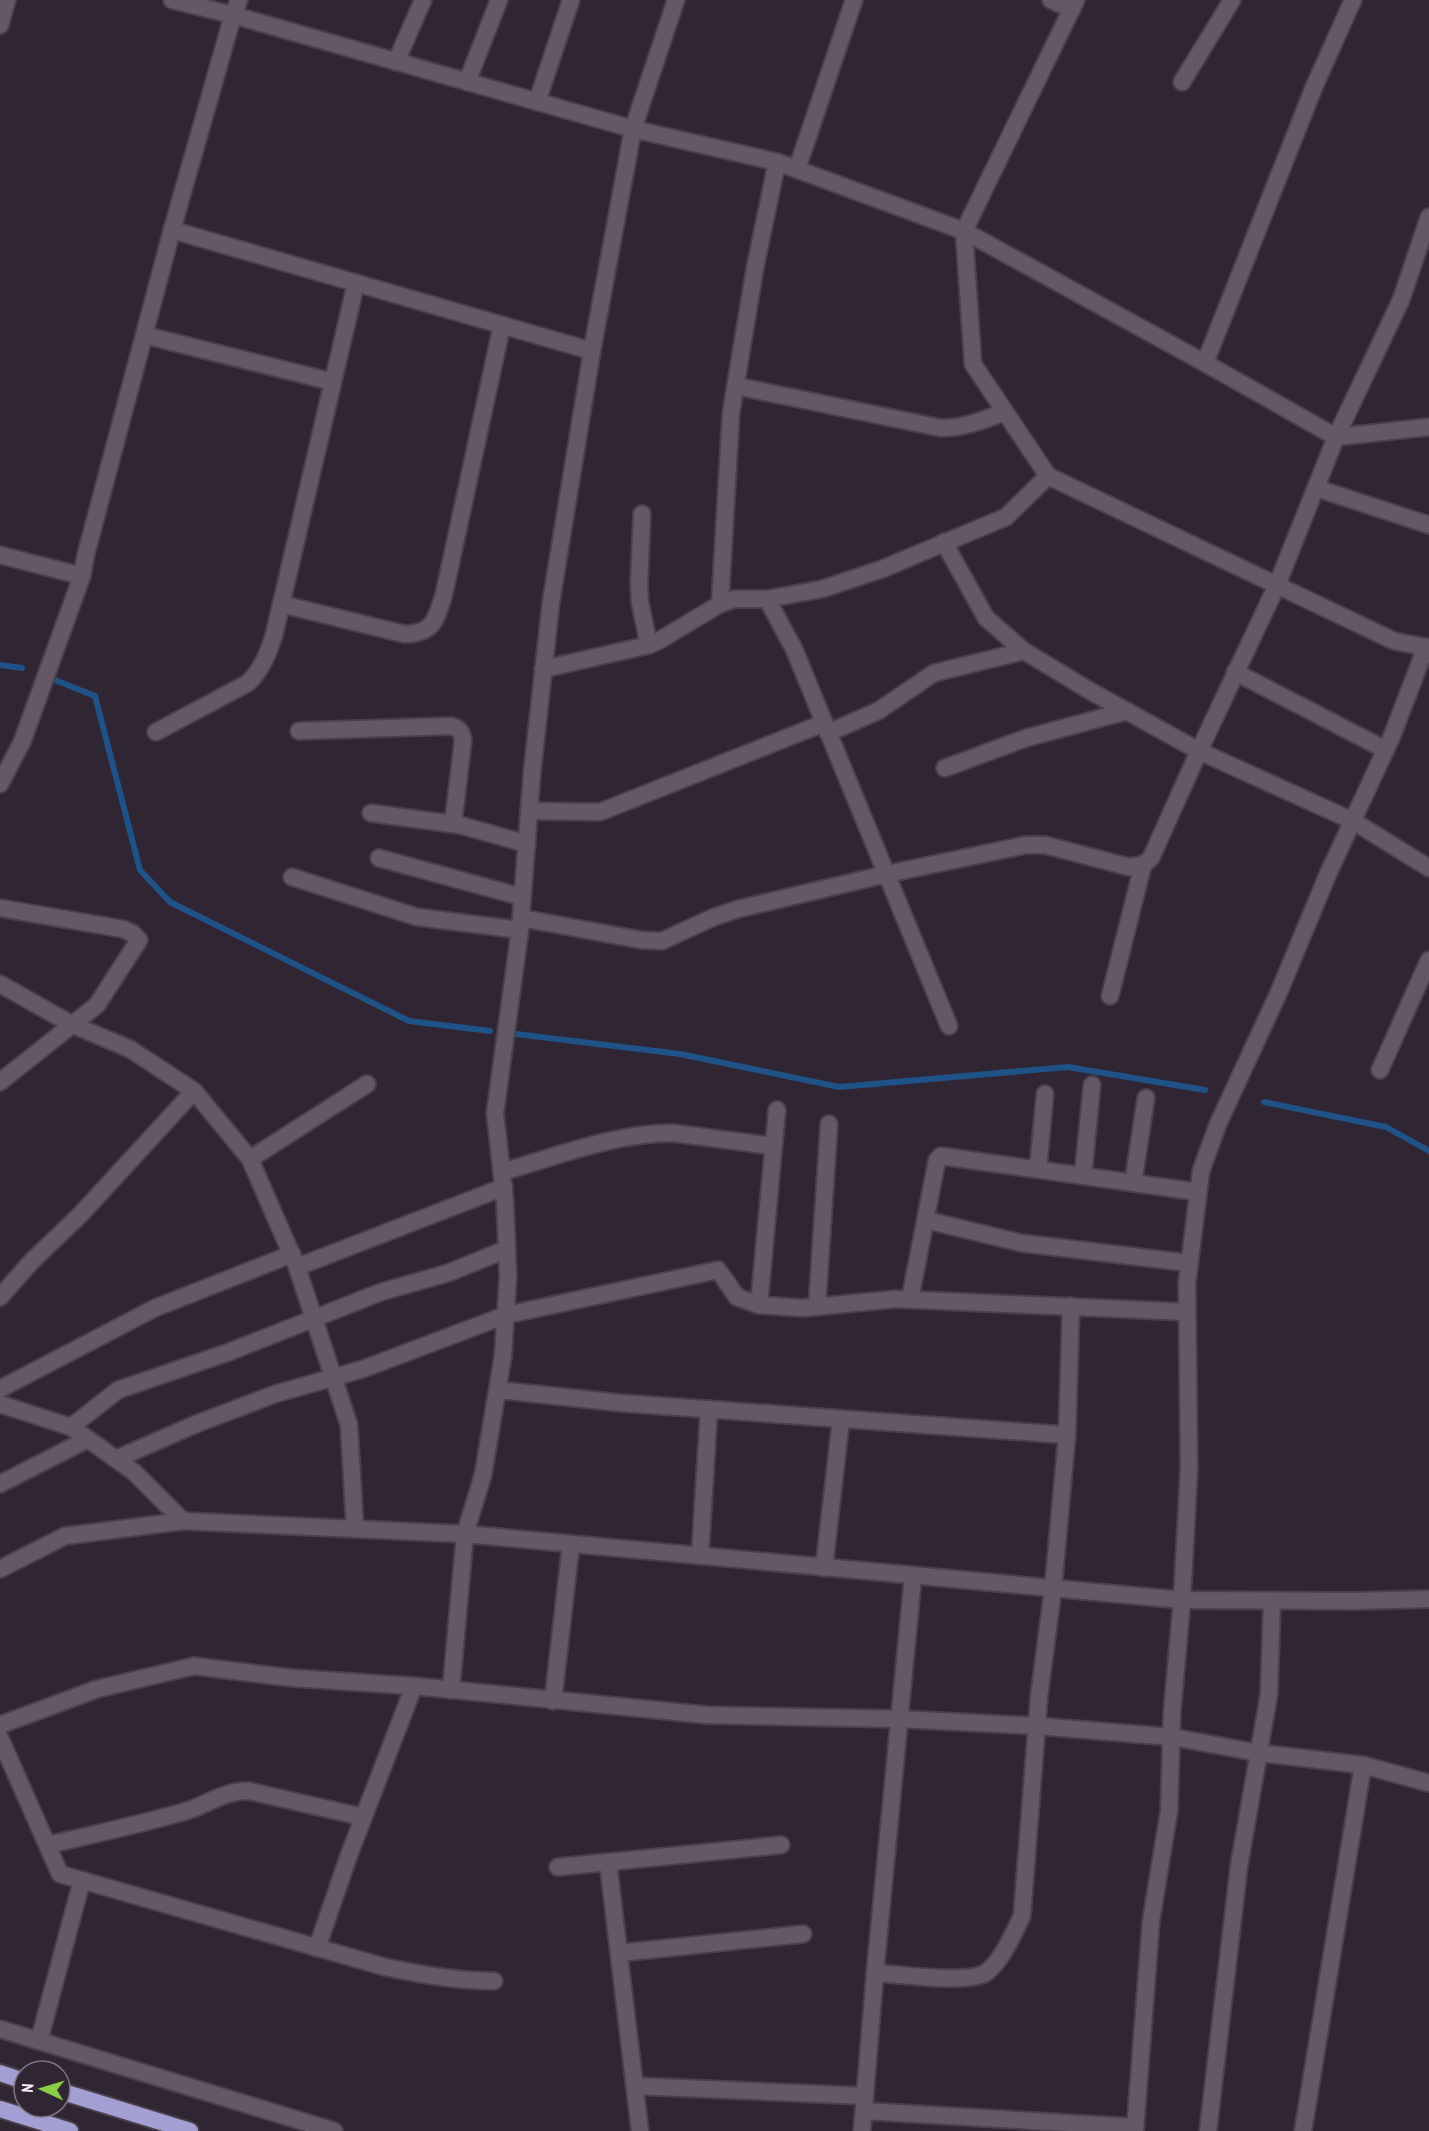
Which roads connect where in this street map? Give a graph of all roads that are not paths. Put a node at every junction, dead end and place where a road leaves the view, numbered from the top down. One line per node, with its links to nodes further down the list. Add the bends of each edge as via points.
1 (7, 0): 13 (street)
2 (172, 0): 12 (street)
3 (423, 0): 14 (street)
4 (499, 0): 15 (street)
5 (571, 0): 17 (street)
6 (676, 0): 18 (street)
7 (854, 0): 20 (street)
8 (1051, 0): 11 (street)
9 (1232, 0): 16 (street)
10 (1353, 0): 28 (street, via 1314,87)
11 (1074, 4): 23 (street)
12 (236, 8): 14 (street); 22 (street)
13 (0, 25)
14 (396, 62): 15 (street)
15 (467, 82): 17 (street)
16 (1182, 82)
17 (537, 102): 18 (street)
18 (633, 129): 19 (street); 27 (street)
19 (777, 162): 20 (street); 30 (street)
20 (797, 169): 23 (street)
21 (1429, 217): 33 (street, via 1401,300)
22 (172, 230): 24 (street); 26 (street)
23 (964, 231): 28 (street); 31 (street, via 973,364)
24 (356, 283): 25 (street); 29 (street)
25 (502, 325): 27 (street); 43 (street, via 444,594 429,628 423,633 404,634)
26 (144, 334): 29 (street); 40 (street)
27 (592, 351): 48 (street)
28 (1205, 363): 33 (street)
29 (333, 382): 43 (street)
30 (736, 386): 31 (street, via 941,428 970,425); 44 (street)
31 (1005, 412): 34 (street)
32 (1429, 427): 33 (street)
33 (1336, 437): 35 (street)
34 (1048, 476): 38 (street, via 1006,517); 41 (street)
35 (1316, 488): 37 (street); 41 (street)
36 (642, 514): 45 (street, via 640,603)
37 (1429, 525)
38 (944, 542): 42 (street, via 822,589); 47 (street, via 986,618)
39 (0, 555): 40 (street)
40 (82, 576): 57 (street, via 22,742)
41 (1277, 585): 46 (street, via 1394,641); 49 (street)
42 (767, 600): 44 (street, via 734,599); 51 (street, via 794,649)
43 (281, 604): 53 (street, via 269,650 257,674 248,683)
44 (720, 604): 45 (street)
45 (649, 645): 48 (street)
46 (1428, 648): 54 (street)
47 (1024, 651): 50 (street); 51 (street, via 934,673 878,711)
48 (543, 669): 58 (street)
49 (1235, 672): 54 (street); 55 (street)
50 (1127, 711): 55 (street); 56 (street, via 1026,738)
51 (826, 728): 58 (street, via 600,812); 66 (street)
52 (299, 731): 61 (street, via 456,727 463,741)
53 (156, 732)
54 (1386, 750): 60 (street)
55 (1199, 752): 60 (street); 64 (street, via 1151,858)
56 (945, 768)
57 (0, 784)
58 (529, 811): 62 (street)
59 (371, 813): 61 (street)
60 (1353, 821): 65 (street); 91 (street, via 1218,1124 1201,1171)
61 (453, 824): 62 (street)
62 (527, 844): 68 (street)
63 (379, 858): 68 (street)
64 (1143, 865): 66 (street, via 1120,866 1036,844); 73 (street)
65 (1429, 868)
66 (887, 874): 70 (street, via 725,913 662,941); 75 (street)
67 (292, 877): 70 (street, via 417,917)
68 (522, 897): 70 (street)
69 (0, 908): 74 (street, via 123,929 139,940 98,1005)
70 (520, 924): 89 (street, via 495,1113)
71 (1429, 960): 76 (street)
72 (0, 984): 74 (street)
73 (1110, 996)
74 (71, 1024): 77 (street); 80 (street, via 130,1049)
75 (949, 1026)
76 (1380, 1070)
77 (0, 1082)
78 (367, 1084): 86 (street)
79 (1092, 1085): 88 (street)
80 (194, 1091): 86 (street); 96 (street)
81 (1045, 1094): 87 (street)
82 (1146, 1098): 90 (street)
83 (777, 1110): 85 (street)
84 (829, 1124): 100 (street)
85 (773, 1146): 89 (street, via 661,1133 600,1144); 98 (street)
86 (250, 1159): 94 (street)
87 (1038, 1168): 88 (street); 92 (street, via 941,1156)
88 (1083, 1175): 90 (street)
89 (503, 1180): 93 (street); 94 (street)
90 (1133, 1182): 91 (street)
91 (1198, 1192): 95 (street)
92 (926, 1220): 95 (street, via 1021,1243); 97 (street)
93 (507, 1249): 102 (street); 103 (street)
94 (295, 1261): 103 (street); 105 (street, via 154,1308)
95 (1189, 1263): 101 (street)
96 (0, 1297)
97 (910, 1299): 99 (street); 100 (street)
98 (759, 1305): 100 (street); 102 (street, via 737,1297 718,1270)
99 (1071, 1306): 101 (street); 111 (street)
100 (817, 1307)
101 (1187, 1312): 125 (street, via 1189,1468)
102 (506, 1315): 104 (street); 106 (street)
103 (314, 1318): 104 (street); 110 (street, via 118,1390)
104 (333, 1377): 113 (street, via 275,1394); 116 (street, via 350,1425)
105 (0, 1389)
106 (498, 1390): 108 (street); 117 (street, via 483,1475)
107 (0, 1404): 110 (street)
108 (709, 1409): 109 (street); 119 (street)
109 (841, 1419): 111 (street); 120 (street)
110 (71, 1427): 112 (street)
111 (1066, 1435): 123 (street)
112 (88, 1439): 113 (street); 114 (street)
113 (116, 1459): 115 (street)
114 (0, 1485)
115 (183, 1521): 116 (street); 121 (street, via 65,1536)
116 (355, 1529): 117 (street)
117 (465, 1534): 118 (street); 128 (street)
118 (571, 1544): 119 (street); 129 (street)
119 (700, 1556): 120 (street)
120 (824, 1568): 122 (street)
121 (0, 1569)
122 (913, 1577): 123 (street); 130 (street)
123 (1053, 1589): 125 (street); 132 (street)
124 (1429, 1599): 126 (street)
125 (1182, 1600): 126 (street); 133 (street)
126 (1272, 1601): 135 (street, via 1269,1694)
127 (414, 1686): 128 (street); 131 (street, via 292,1678 194,1666 97,1689); 138 (street)
128 (451, 1690): 129 (street)
129 (553, 1701): 130 (street, via 707,1715)
130 (900, 1719): 132 (street); 147 (street)
131 (0, 1725)
132 (1037, 1726): 133 (street); 147 (street, via 1022,1916 1006,1947 988,1971 971,1978)
133 (1172, 1737): 135 (street); 155 (street, via 1169,1811 1150,1921)
134 (0, 1738): 139 (street)
135 (1259, 1753): 136 (street); 161 (street, via 1239,1866)
136 (1363, 1765): 137 (street); 162 (street)
137 (1429, 1783)
138 (363, 1817): 139 (street, via 240,1791 186,1812); 145 (street)
139 (48, 1845): 143 (street, via 60,1874)
140 (781, 1845): 141 (street)
141 (609, 1862): 142 (street); 146 (street)
142 (558, 1867)
143 (82, 1880): 145 (street); 150 (street)
144 (804, 1934): 146 (street)
145 (317, 1948): 148 (street, via 438,1978)
146 (619, 1953): 151 (street)
147 (875, 1973): 153 (street)
148 (494, 1981)
149 (0, 2029): 150 (street)
150 (39, 2041): 158 (street)
151 (635, 2086): 153 (street); 159 (street)
152 (72, 2095): 157 (highway)
153 (864, 2104): 155 (street); 160 (street)
154 (0, 2109): 156 (highway)
155 (1135, 2129)
156 (70, 2131)
157 (190, 2131)
158 (334, 2131)
159 (640, 2131)
160 (862, 2131)
161 (1208, 2131)
162 (1302, 2131)

